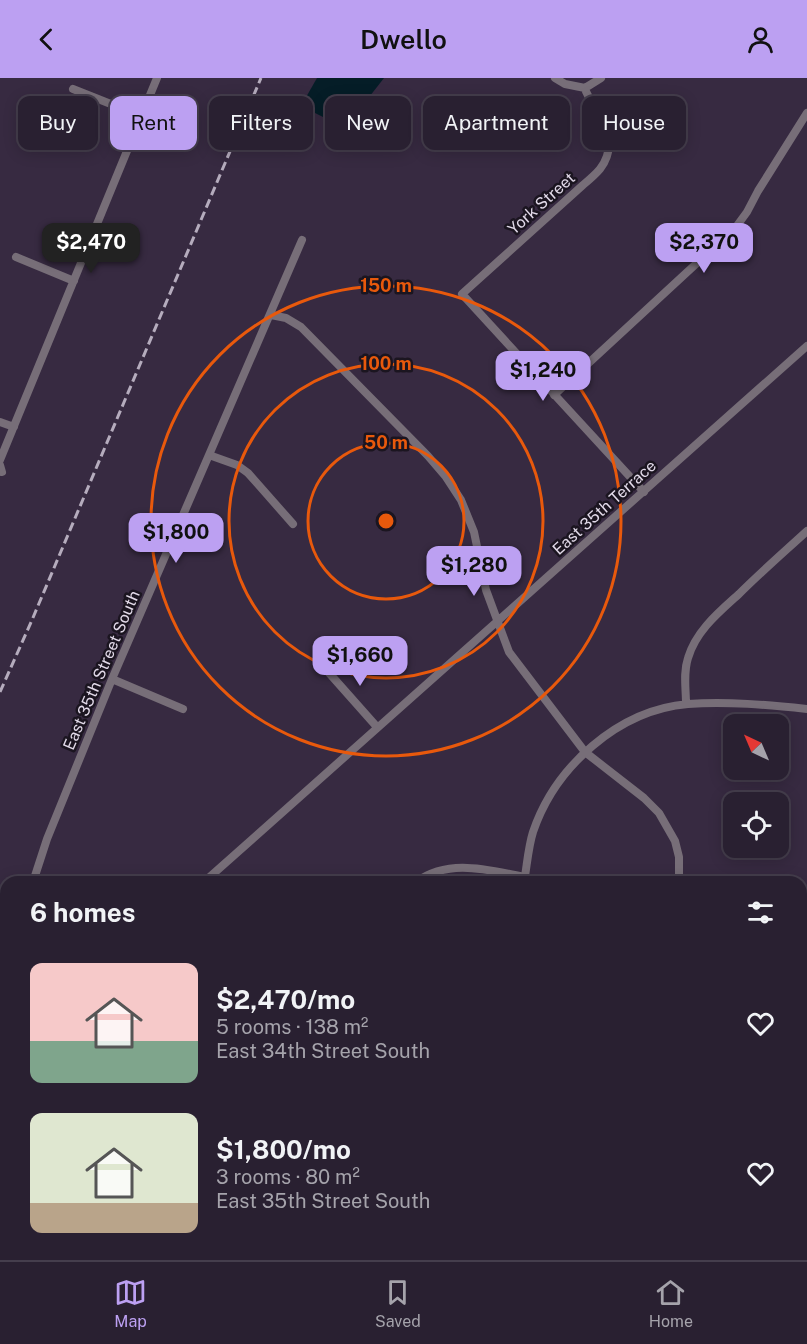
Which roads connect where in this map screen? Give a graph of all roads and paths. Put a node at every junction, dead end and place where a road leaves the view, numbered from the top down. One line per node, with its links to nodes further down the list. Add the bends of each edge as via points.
1 (157, 78): 6 (street)
2 (555, 78): 4 (street)
3 (601, 78): 4 (street)
4 (585, 88): 15 (street, York Street, via 608,127 609,146 601,167 462,294)
5 (73, 89): 7 (street)
6 (149, 96)
7 (110, 104)
8 (807, 113): 15 (street, via 736,227)
9 (127, 150): 12 (street)
10 (302, 240): 13 (street, East 35th Street South)
11 (16, 256): 12 (street)
12 (74, 281): 17 (street)
13 (271, 315): 18 (street, East 35th Street South); 23 (street, via 301,327 446,477 474,532)
14 (807, 346): 20 (street, East 35th Terrace)
15 (554, 395): 20 (street)
16 (0, 422): 17 (street)
17 (14, 427): 19 (street)
18 (209, 455): 21 (street, via 248,473); 25 (street, East 35th Street South)
19 (0, 460)
20 (644, 492): 23 (street, East 35th Terrace)
21 (293, 524)
22 (807, 531): 26 (street, via 705,626 687,660)
23 (497, 622): 29 (street, East 35th Terrace); 30 (street, via 509,652)
24 (322, 665): 29 (street)
25 (112, 679): 28 (street); 31 (street, East 35th Street South)
26 (686, 704): 27 (street); 30 (street, via 629,722)
27 (807, 708)
28 (183, 709)
29 (377, 727): 32 (street, East 35th Terrace)
30 (585, 752): 35 (street, via 542,811); 36 (street, via 659,813 675,841)
31 (35, 876)
32 (211, 876)
33 (428, 876): 34 (street, via 461,867)
34 (512, 876)
35 (525, 876)
36 (679, 876)

